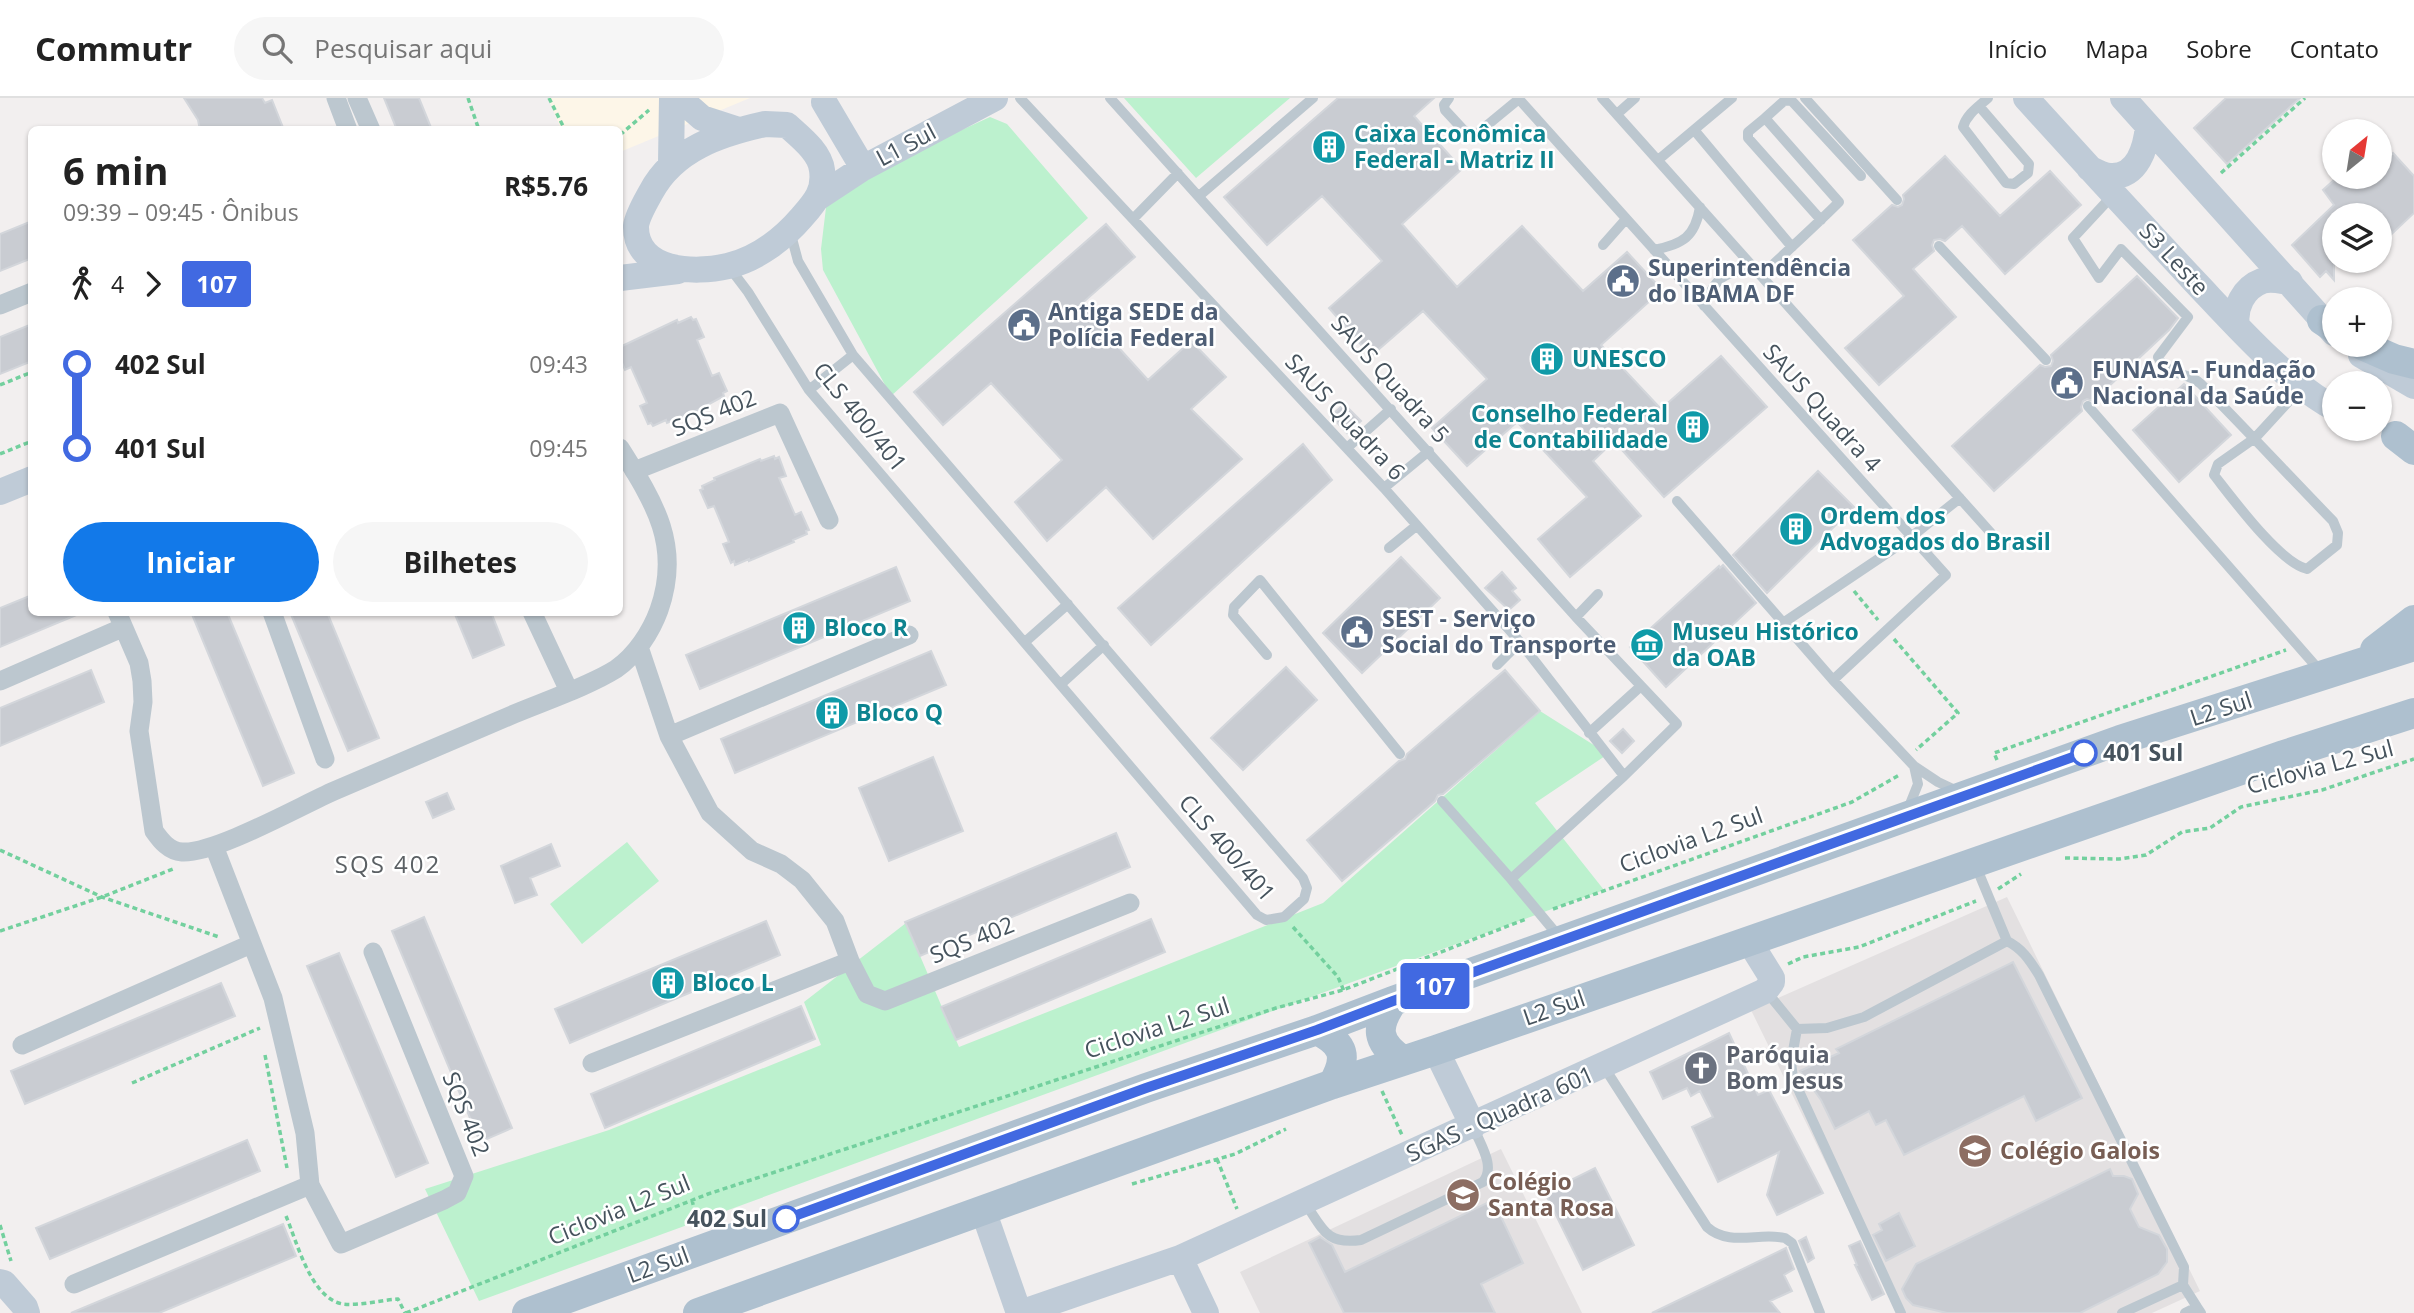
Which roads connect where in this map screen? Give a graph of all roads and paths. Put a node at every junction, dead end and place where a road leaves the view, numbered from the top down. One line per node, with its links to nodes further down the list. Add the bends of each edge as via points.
1 (336, 98): 26 (street)
2 (357, 98): 27 (street)
3 (468, 98): 28 (path)
4 (549, 98): 29 (path)
5 (679, 98): 31 (street, via 702,118)
6 (995, 98): 36 (street, L1 Sul)
7 (1020, 98): 46 (lane, SAUS Quadra 6)
8 (1110, 98): 38 (lane, SAUS Quadra 5)
9 (1312, 98): 42 (lane)
10 (1449, 98): 19 (lane, via 1445,110 1474,136)
11 (1602, 98): 23 (lane, SAUS Quadra 4)
12 (1635, 98): 23 (lane)
13 (1732, 98): 32 (lane)
14 (1805, 98): 44 (lane)
15 (1988, 98): 22 (lane)
16 (2026, 98): 37 (street, S3 Leste)
17 (2123, 98): 30 (street)
18 (2305, 98): 40 (path)
19 (1518, 99): 47 (lane, SAUS Quadra 4)
20 (828, 100): 25 (street); 36 (street)
21 (663, 102): 33 (path); 35 (street)
22 (1979, 106): 22 (lane, via 1965,121 1966,133 2006,183 2014,184 2028,173 2029,164)
23 (1617, 114): 34 (lane, SAUS Quadra 4)
24 (1765, 118): 39 (lane, via 1791,100); 48 (lane, via 1748,132 1748,138); 48 (lane, via 1839,200)
25 (787, 125): 31 (street); 43 (street, via 814,151 822,169)
26 (346, 126)
27 (368, 126)
28 (478, 126)
29 (563, 126)
30 (2148, 126): 37 (street, via 2139,161 2129,172 2110,176); 40 (street)
31 (739, 130): 35 (street, via 697,146)
32 (1695, 131): 34 (lane); 53 (lane)
33 (623, 133)
34 (1658, 160): 45 (lane, SAUS Quadra 4)
35 (671, 163): 49 (street)
36 (863, 168): 43 (street, L1 Sul)
37 (2089, 168): 41 (street, S3 Leste)
38 (1178, 173): 42 (lane, SAUS Quadra 5); 46 (lane)
39 (1861, 176)
40 (2204, 188): 59 (street)
41 (2113, 194): 64 (street, S3 Leste); 78 (lane, via 2073,238 2099,278 2121,250 2188,317 2162,349 2160,362 2175,374 2195,378)
42 (1199, 196): 77 (lane, SAUS Quadra 5)
43 (819, 197): 50 (street)
44 (1897, 200)
45 (1700, 207): 54 (lane, via 1689,236); 57 (lane, SAUS Quadra 4)
46 (1133, 219): 80 (lane, SAUS Quadra 6)
47 (1626, 219): 51 (lane); 54 (lane, SAUS Quadra 4)
48 (1821, 220): 53 (lane)
49 (628, 231): 56 (street, via 656,261)
50 (790, 231): 55 (street, via 761,253); 65 (lane, CLS 400/401, via 798,261)
51 (1603, 245)
52 (1940, 246): 68 (lane)
53 (1792, 247): 57 (lane)
54 (1654, 250): 62 (lane, SAUS Quadra 4)
55 (728, 266): 56 (street); 74 (lane, CLS 400/401)
56 (678, 271): 58 (street)
57 (1758, 272): 62 (lane, via 1732,271 1719,279); 88 (lane, SAUS Quadra 4)
58 (623, 278)
59 (2290, 282): 63 (street); 64 (street, via 2262,281 2248,289 2237,305)
60 (28, 294): 61 (street)
61 (0, 305)
62 (1704, 306): 93 (lane, SAUS Quadra 4)
63 (2322, 318)
64 (2237, 326): 72 (street, S3 Leste)
65 (853, 355): 74 (lane); 97 (lane, CLS 400/401)
66 (2366, 357): 73 (street)
67 (2389, 357): 69 (main road)
68 (2046, 359)
69 (2414, 364)
70 (28, 374): 71 (path)
71 (0, 385)
72 (2303, 386): 75 (street, S3 Leste); 78 (lane)
73 (2414, 386)
74 (809, 390): 106 (lane, CLS 400/401)
75 (2322, 399)
76 (2088, 406): 109 (lane)
77 (1391, 409): 80 (lane); 81 (lane, SAUS Quadra 5)
78 (2255, 438): 78 (lane, via 2218,464 2214,475 2265,537 2307,569 2337,545 2333,520)
79 (28, 443): 83 (path)
80 (1348, 447): 86 (lane, SAUS Quadra 6)
81 (1429, 452): 86 (lane); 100 (lane, SAUS Quadra 5)
82 (623, 453): 84 (street)
83 (0, 454)
84 (634, 471): 90 (street, SQS 402, via 779,413); 111 (street, via 660,519 669,556 666,592)
85 (28, 481): 87 (street)
86 (1384, 488): 91 (lane, SAUS Quadra 6)
87 (0, 492)
88 (1960, 498): 92 (lane, SAUS Quadra 4); 93 (lane)
89 (1677, 501): 103 (lane)
90 (829, 520)
91 (1416, 526): 94 (lane); 107 (lane, SAUS Quadra 6)
92 (1991, 533)
93 (1910, 537): 95 (lane); 104 (lane, SAUS Quadra 4, via 1946,575)
94 (1389, 548)
95 (1845, 581): 103 (lane); 104 (path)
96 (1598, 594): 100 (lane)
97 (1068, 604): 106 (lane); 108 (lane, CLS 400/401)
98 (273, 616): 125 (street)
99 (533, 616): 120 (street)
100 (1576, 617): 119 (lane, SAUS Quadra 5)
101 (120, 620): 117 (street); 133 (street, via 142,681 139,731 154,831 173,850)
102 (2414, 620): 113 (main road)
103 (1783, 623): 116 (lane)
104 (1886, 630): 116 (lane); 127 (path, Ciclovia L2 Sul, via 1958,713)
105 (909, 635): 123 (street)
106 (1025, 642): 118 (lane, CLS 400/401)
107 (1520, 642): 114 (lane); 122 (lane, SAUS Quadra 6)
108 (1104, 645): 118 (lane); 144 (lane, CLS 400/401, via 1303,877 1304,899)
109 (2298, 645): 115 (lane); 129 (path, via 1994,753)
110 (2414, 646): 113 (main road, L2 Sul)
111 (639, 647): 120 (street, via 617,668); 123 (street, SQS 402)
112 (1267, 655): 124 (lane, via 1233,615 1234,607 1261,580)
113 (2357, 664): 115 (main road, L2 Sul)
114 (1497, 665)
115 (2323, 675): 129 (main road, L2 Sul)
116 (1833, 680): 127 (lane)
117 (0, 681)
118 (1061, 684): 144 (lane, CLS 400/401, via 1257,915 1266,920)
119 (1641, 685): 122 (lane); 128 (lane, SAUS Quadra 5, via 1677,724)
120 (569, 691): 133 (street)
121 (2414, 713): 136 (main road, L2 Sul)
122 (1589, 733): 128 (lane, SAUS Quadra 6)
123 (669, 736): 151 (street, SQS 402, via 710,813 752,851 802,880 835,921)
124 (1400, 754)
125 (325, 758)
126 (2414, 759): 135 (path, Ciclovia L2 Sul, via 2322,790 2241,807 2210,828 2182,832 2146,855)
127 (1910, 762): 130 (lane); 132 (lane, via 1918,784); 143 (path, Ciclovia L2 Sul, via 1852,802)
128 (1624, 776): 139 (lane)
129 (2005, 782): 130 (main road, L2 Sul)
130 (1966, 795): 132 (main road, L2 Sul)
131 (1442, 801): 139 (lane)
132 (1902, 818): 146 (main road, L2 Sul)
133 (214, 846): 149 (street, SQS 402)
134 (0, 850): 141 (path)
135 (2058, 858)
136 (1973, 862): 140 (lane); 147 (main road, L2 Sul)
137 (182, 865): 141 (path)
138 (2023, 872): 140 (path)
139 (1511, 879): 143 (lane)
140 (1989, 895): 148 (lane); 152 (path, via 1859,947 1803,957)
141 (102, 897): 145 (path); 149 (path)
142 (1130, 903): 151 (street, SQS 402, via 885,1001 867,994)
143 (1538, 914): 146 (lane); 154 (path, Ciclovia L2 Sul)
144 (1284, 917): 154 (path, via 1338,976)
145 (0, 931)
146 (1563, 940): 153 (main road, L2 Sul)
147 (1749, 941): 152 (street); 159 (main road, L2 Sul)
148 (2007, 942): 156 (lane, via 1864,1017 1827,1028); 177 (lane, via 2025,954 2039,975 2180,1257)
149 (245, 946): 158 (street); 170 (street, SQS 402, via 273,998 305,1133)
150 (373, 953): 170 (street, SQS 402, via 464,1176 450,1196 341,1244)
151 (850, 961): 162 (street)
152 (1768, 981): 156 (lane); 163 (street, SGAS - Quadra 601)
153 (1393, 1001): 154 (main road, L2 Sul); 161 (main road, via 1383,1014 1381,1038)
154 (1348, 1004): 157 (main road, L2 Sul); 180 (path, Ciclovia L2 Sul, via 1276,1007 708,1194)
155 (258, 1017): 165 (path, via 260,1028)
156 (1797, 1029): 186 (lane, via 1793,1078)
157 (1317, 1030): 166 (main road, via 1341,1050 1343,1059); 181 (main road, L2 Sul)
158 (22, 1045)
159 (1436, 1050): 161 (main road, L2 Sul); 167 (street)
160 (265, 1055): 170 (path, via 276,1116)
161 (1402, 1060): 164 (main road, L2 Sul)
162 (592, 1063)
163 (1604, 1067): 167 (street, SGAS - Quadra 601); 185 (lane, via 1707,1227 1726,1238 1786,1238)
164 (1372, 1070): 166 (main road, L2 Sul); 168 (path)
165 (132, 1083)
166 (1333, 1084): 172 (main road, L2 Sul)
167 (1473, 1126): 168 (street, SGAS - Quadra 601); 171 (lane, via 1489,1166 1483,1182 1361,1240 1344,1242 1328,1235)
168 (1410, 1155): 171 (street, SGAS - Quadra 601)
169 (1217, 1159): 173 (path)
170 (302, 1188): 176 (street); 180 (path, via 286,1215 320,1291 345,1304 398,1298)
171 (1305, 1202): 173 (street, SGAS - Quadra 601)
172 (983, 1210): 182 (main road, L2 Sul); 183 (street)
173 (1244, 1229): 174 (street, SGAS - Quadra 601)
174 (1180, 1258): 183 (street, SGAS - Quadra 601); 184 (street)
175 (0, 1282): 179 (street)
176 (74, 1284)
177 (2183, 1284): 178 (lane); 187 (lane)
178 (2199, 1310): 188 (lane)
179 (27, 1313)
180 (406, 1313)
181 (527, 1313)
182 (698, 1313)
183 (1020, 1313)
184 (1206, 1313)
185 (1820, 1313)
186 (1901, 1313)
187 (2122, 1313)
188 (2185, 1313)

